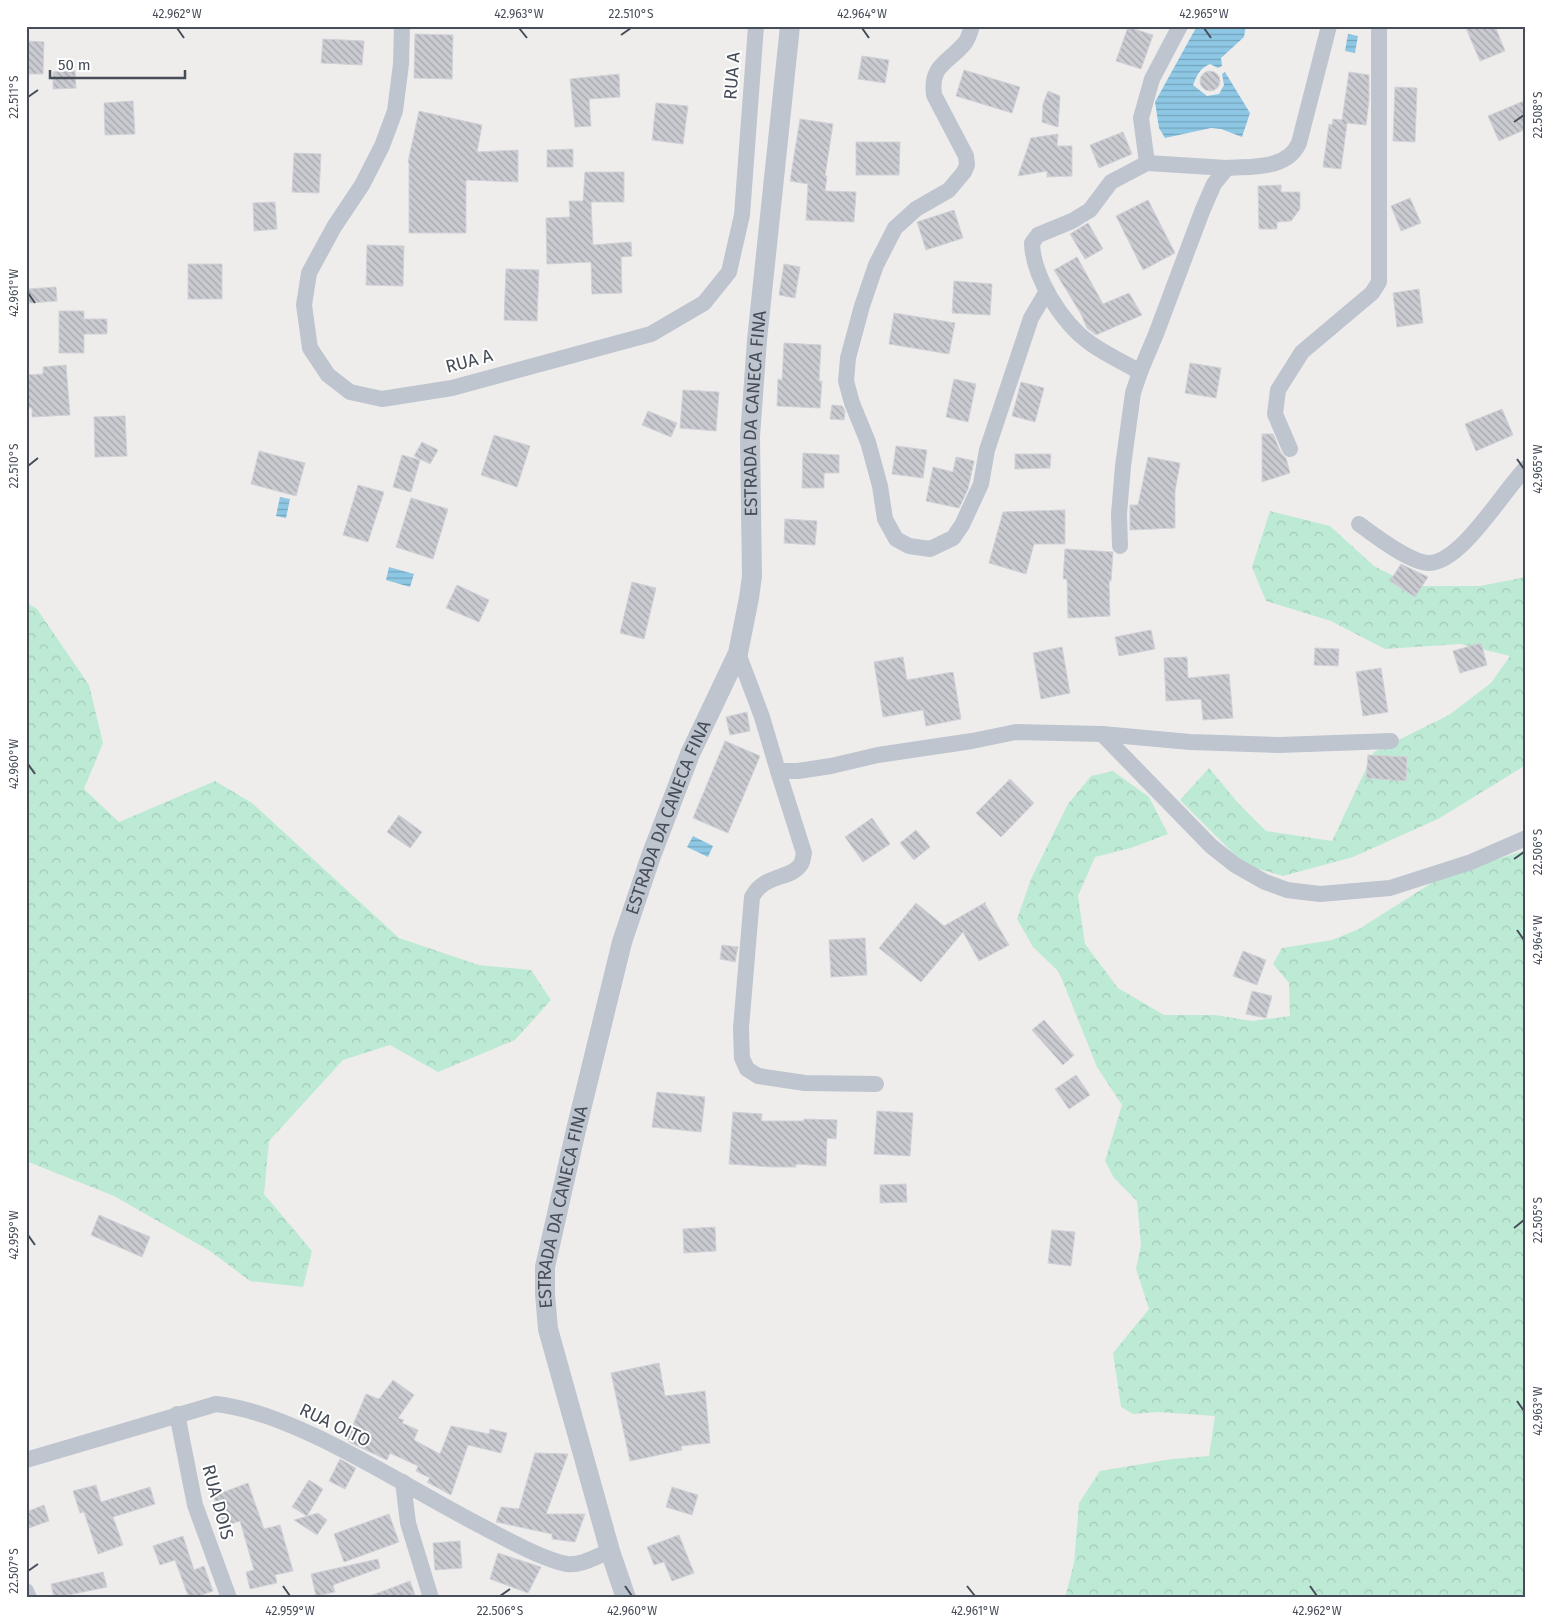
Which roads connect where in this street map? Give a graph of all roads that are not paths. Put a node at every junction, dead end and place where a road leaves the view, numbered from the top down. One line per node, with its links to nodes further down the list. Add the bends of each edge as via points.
1 (402, 26): 2 (street, RUA A, via 395,111 362,185 309,273 304,306 310,348 328,375 350,392 382,398 452,388 651,334 704,303 729,272 742,216)
2 (756, 26)
3 (790, 26): 16 (street, ESTRADA DA CANECA FINA, via 750,437 752,576)
4 (972, 26): 10 (street, via 965,43 937,70 934,78 934,95 966,156 967,165 949,190 916,209 895,228 876,265 848,358 846,381 852,404 868,442 885,519 896,539 909,546 930,549 953,538 962,525 982,484 988,450 1028,326)
5 (1180, 26): 8 (street, via 1152,79 1141,118)
6 (1329, 26): 9 (street, via 1295,152 1272,165)
7 (1379, 26): 12 (street, via 1379,282 1372,293 1302,352 1278,390 1275,414)
8 (1147, 163): 9 (street); 10 (street, via 1111,182 1090,210 1038,235 1032,243 1032,255)
9 (1227, 168): 11 (street, via 1214,184 1203,209)
10 (1046, 291): 11 (street, via 1068,323 1089,343)
11 (1140, 372): 15 (street, via 1133,393 1123,466)
12 (1290, 449)
13 (1526, 468): 14 (street, via 1470,537 1449,556 1429,563 1414,559 1387,544)
14 (1359, 524)
15 (1120, 546)
16 (738, 653): 19 (street); 25 (street, ESTRADA DA CANECA FINA, via 690,754 622,942 545,1267 548,1329)
17 (1102, 734): 18 (street, via 1190,742 1279,745); 19 (street, via 1016,732 831,766); 20 (street, via 1234,866 1287,890 1320,894 1390,888 1471,862)
18 (1391, 741)
19 (778, 772): 21 (street, via 804,853 801,864 793,871 764,882 752,897 741,1028 742,1058 747,1070 758,1076 805,1083)
20 (1526, 838)
21 (876, 1084)
22 (177, 1414): 23 (street, RUA OITO); 24 (street, RUA OITO, via 216,1404 236,1406 290,1424); 28 (street, RUA DOIS, via 195,1505)
23 (26, 1460)
24 (403, 1482): 25 (street, RUA OITO, via 479,1525 554,1560 581,1563); 29 (street, via 408,1523)
25 (610, 1551): 30 (street, ESTRADA DA CANECA FINA)
26 (26, 1591): 27 (street)
27 (28, 1598)
28 (229, 1598)
29 (430, 1598)
30 (626, 1598)

